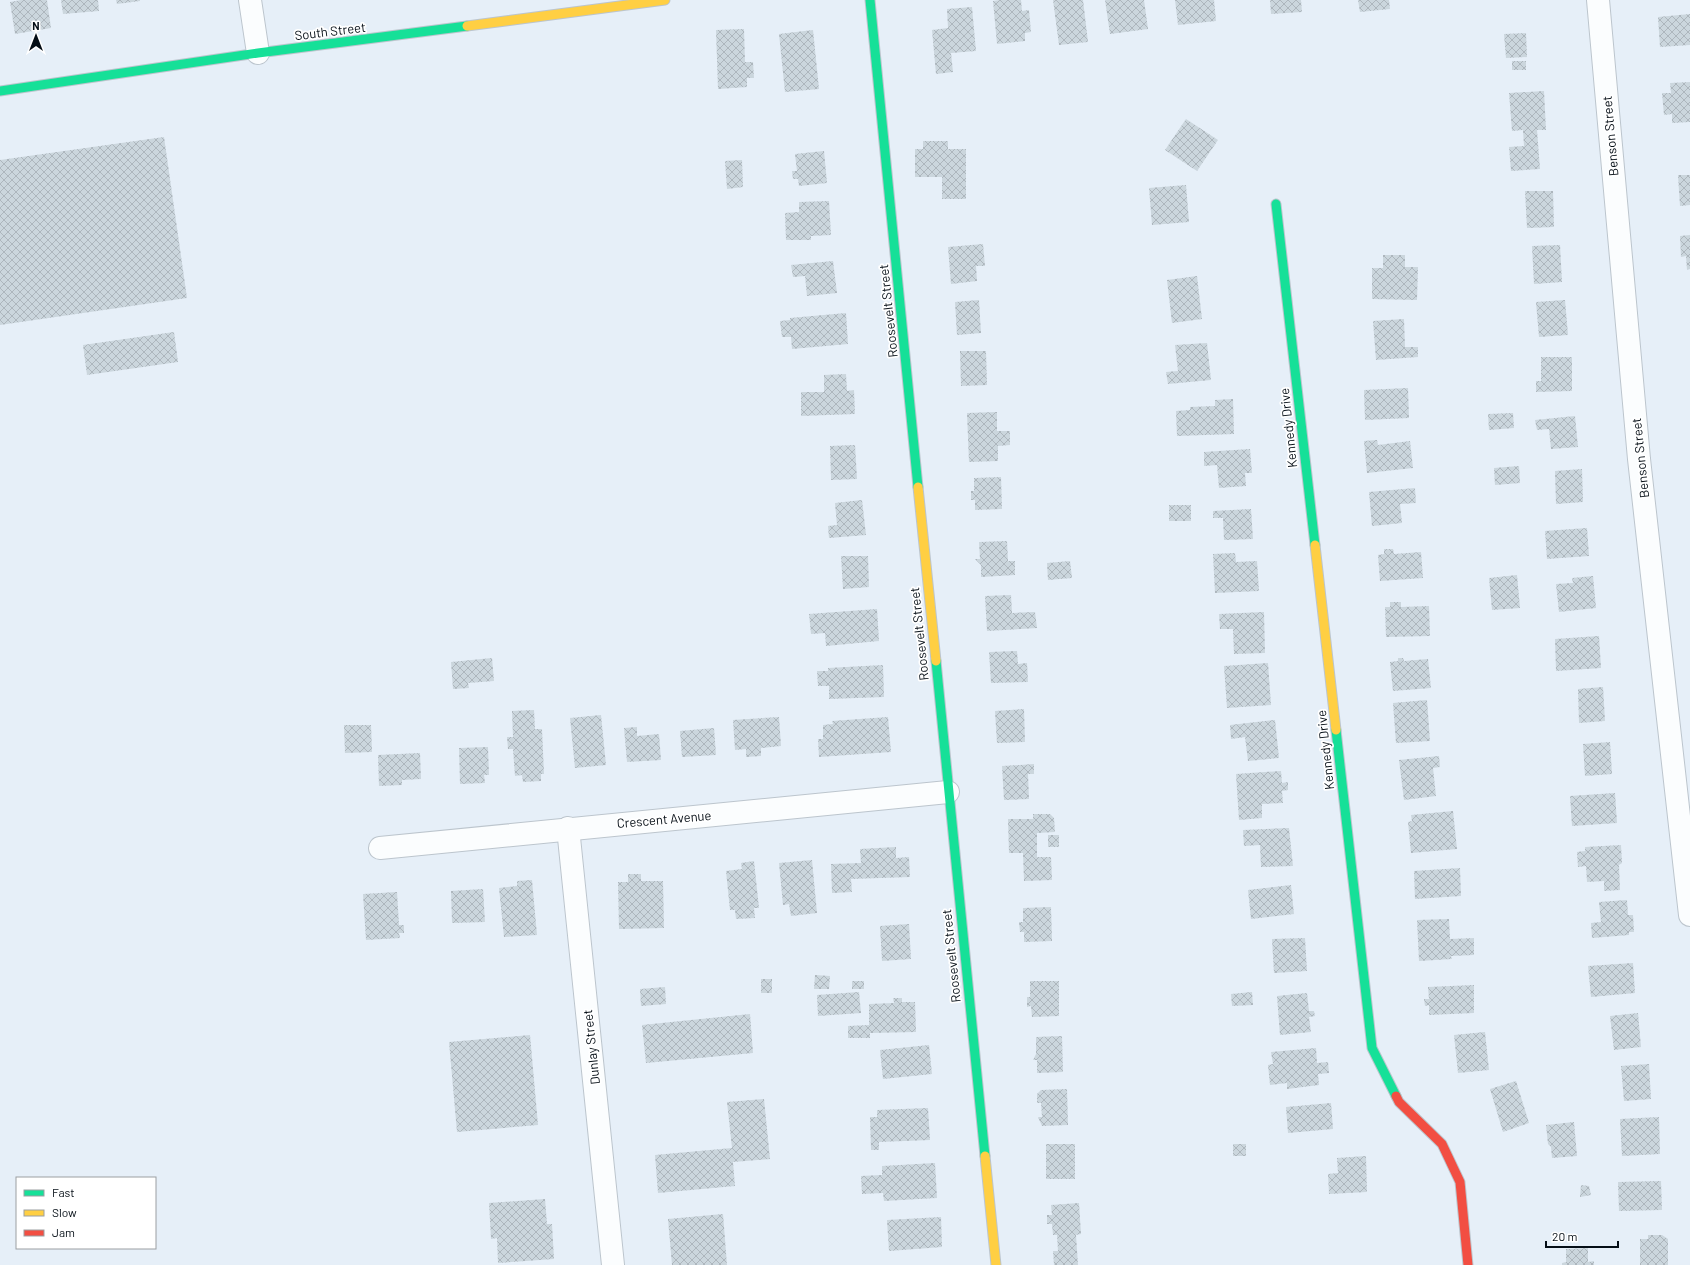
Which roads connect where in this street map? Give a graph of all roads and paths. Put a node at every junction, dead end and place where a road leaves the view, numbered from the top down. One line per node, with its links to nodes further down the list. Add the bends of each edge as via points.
1 (250, 0): 5 (street)
2 (665, 0): 5 (street, South Street)
3 (870, 0): 8 (street, Roosevelt Street)
4 (1598, 0): 11 (street, Benson Street, via 1639,459)
5 (258, 54): 6 (street, South Street)
6 (0, 91)
7 (1276, 204): 14 (street, Kennedy Drive, via 1372,1048 1398,1102 1442,1144 1460,1182)
8 (948, 792): 9 (street, Crescent Avenue); 13 (street, Roosevelt Street)
9 (568, 828): 10 (street, Crescent Avenue); 12 (street, Dunlay Street)
10 (380, 848)
11 (1690, 916)
12 (614, 1265)
13 (996, 1265)
14 (1468, 1265)

